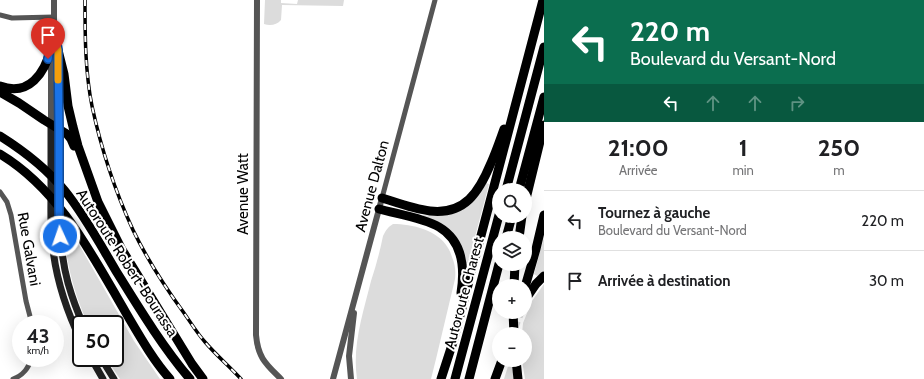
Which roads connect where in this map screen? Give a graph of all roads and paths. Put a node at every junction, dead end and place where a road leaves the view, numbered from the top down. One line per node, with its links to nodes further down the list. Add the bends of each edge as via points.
1 (54, 0): 6 (street)
2 (257, 0): 47 (street, Avenue Watt, via 256,336 261,357)
3 (435, 0): 23 (street, Avenue Dalton)
4 (543, 0): 8 (highway)
5 (0, 15): 6 (street, via 12,18)
6 (54, 17): 9 (street)
7 (544, 47): 18 (highway)
8 (531, 48): 23 (highway, via 493,158 473,196 464,204 446,211 420,209); 40 (highway)
9 (54, 49): 10 (highway, via 45,67 30,84 14,89); 13 (street); 15 (street); 21 (highway, via 64,74 78,146)
10 (0, 86)
11 (0, 92): 13 (highway)
12 (544, 97): 19 (highway)
13 (51, 125): 15 (highway); 34 (main road, via 53,248 56,271)
14 (544, 125): 20 (highway)
15 (59, 130): 21 (highway, via 71,139); 33 (main road, via 59,216 62,250 70,292)
16 (0, 136): 45 (highway, Autoroute Robert-Bourassa, via 33,160 77,207 167,351)
17 (4, 157): 41 (highway, Autoroute Robert-Bourassa, via 45,190 72,224 136,330)
18 (508, 183)
19 (521, 183)
20 (530, 183)
21 (92, 185): 46 (highway, via 121,248)
22 (0, 192): 32 (street, Rue Galvani, via 7,202 11,215)
23 (382, 198): 24 (street, Avenue Dalton)
24 (379, 209): 31 (street, Avenue Dalton); 40 (highway, via 438,226 458,248 463,272 462,287)
25 (544, 215): 29 (highway)
26 (497, 223): 50 (highway, Autoroute Charest)
27 (497, 271): 51 (highway, Autoroute Charest)
28 (544, 276): 30 (highway)
29 (527, 279)
30 (532, 290)
31 (356, 294): 48 (street, Avenue Dalton); 49 (street, via 349,356)
32 (30, 315)
33 (79, 315)
34 (72, 320)
35 (28, 367): 42 (street, via 20,376)
36 (96, 367): 43 (main road)
37 (107, 367): 44 (main road)
38 (499, 367): 52 (highway)
39 (517, 367): 53 (highway)
40 (442, 375)
41 (169, 377)
42 (13, 379)
43 (103, 379)
44 (114, 379)
45 (190, 379)
46 (203, 379)
47 (281, 379)
48 (333, 379)
49 (351, 379)
50 (455, 379)
51 (469, 379)
52 (495, 379)
53 (518, 379)

